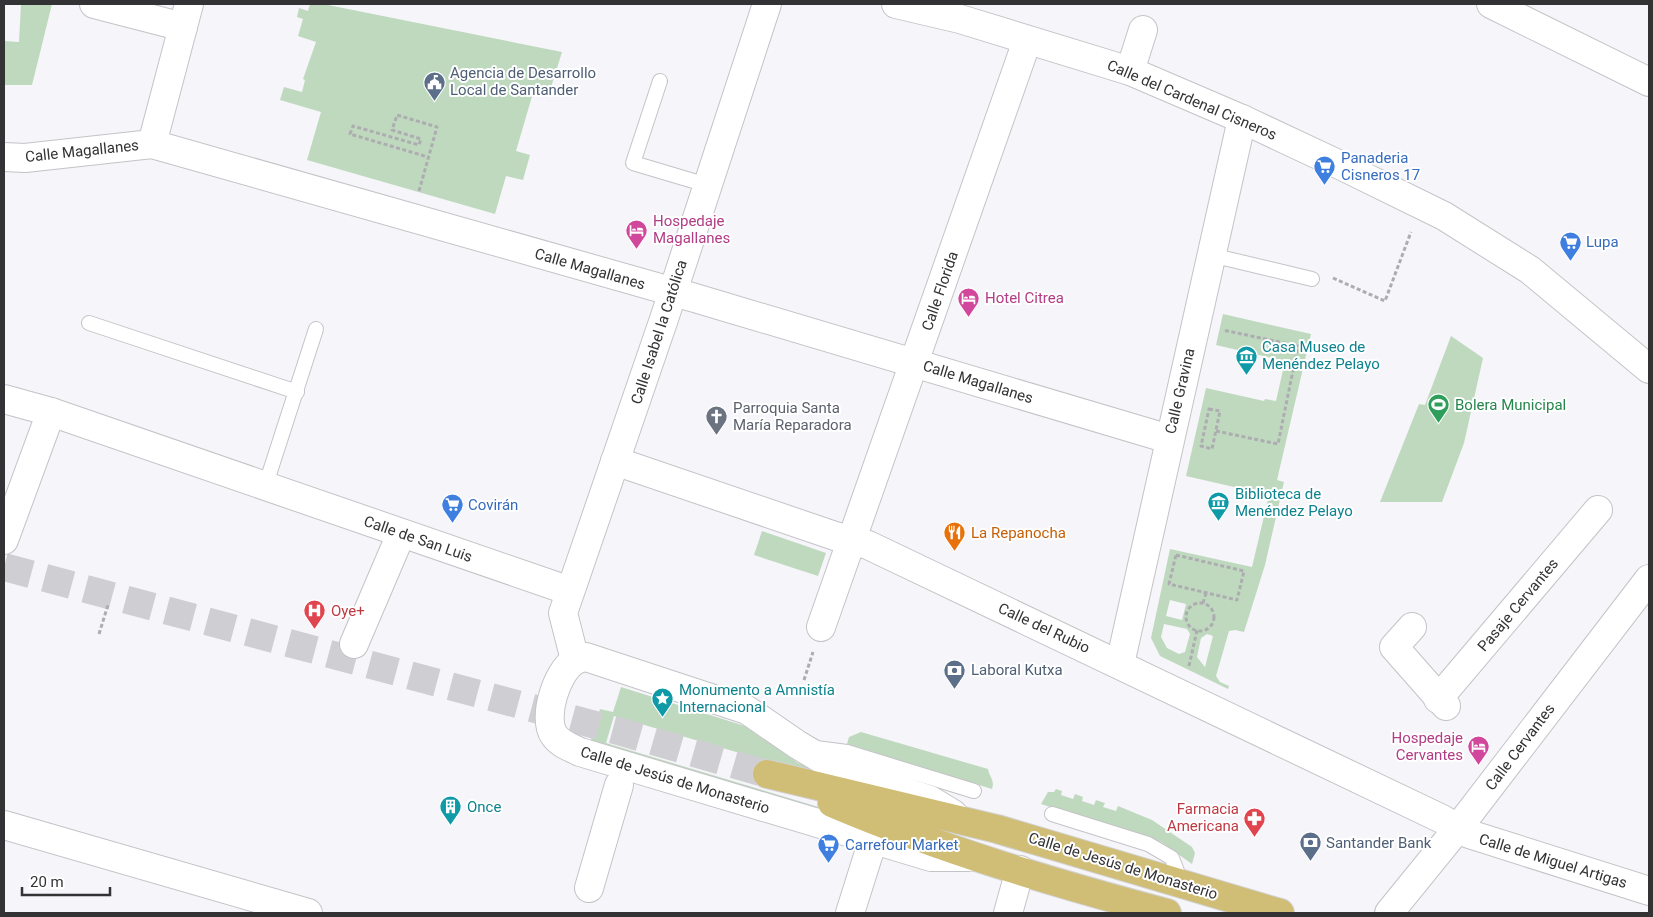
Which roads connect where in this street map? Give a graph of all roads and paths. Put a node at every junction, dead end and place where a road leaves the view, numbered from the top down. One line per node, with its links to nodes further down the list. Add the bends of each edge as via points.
1 (94, 4): 5 (street)
2 (767, 4): 15 (street, Calle Isabel la Católica)
3 (896, 4): 7 (street, Calle del Cardenal Cisneros, via 960,18)
4 (1491, 4): 10 (street)
5 (186, 16): 12 (street)
6 (1143, 30): 8 (street)
7 (1026, 40): 8 (street, Calle del Cardenal Cisneros); 24 (street, Calle Florida)
8 (1130, 71): 11 (street, Calle del Cardenal Cisneros)
9 (660, 81): 15 (lane, via 633,162)
10 (1649, 82)
11 (1242, 119): 16 (street, Calle del Cardenal Cisneros); 18 (street, Calle Gravina)
12 (152, 144): 13 (street, Calle Magallanes, via 24,158); 17 (street, Calle Magallanes)
13 (4, 157)
14 (428, 157): 14 (path, via 359,136 350,134 354,126 419,145 421,139 392,130 397,115 437,127); 17 (path)
15 (707, 185): 20 (street, Calle Isabel la Católica)
16 (1422, 205): 19 (path, via 1384,301); 25 (street, Calle del Cardenal Cisneros, via 1530,270)
17 (413, 218): 20 (street, Calle Magallanes)
18 (1211, 255): 19 (lane); 22 (street, Calle Gravina)
19 (1318, 277)
20 (672, 292): 24 (street, Calle Magallanes); 31 (street, Calle Isabel la Católica)
21 (89, 323): 26 (lane)
22 (1195, 324): 29 (path, via 1298,346 1278,444); 30 (street, Calle Gravina)
23 (316, 329): 26 (lane)
24 (915, 363): 30 (street, Calle Magallanes); 36 (street, Calle Florida)
25 (1649, 369)
26 (297, 392): 32 (lane)
27 (4, 399): 28 (street, Calle de San Luis)
28 (51, 412): 32 (street, Calle de San Luis); 35 (street)
29 (1216, 431): 29 (path, via 1220,411 1209,409 1202,446 1212,449)
30 (1169, 440): 48 (street, Calle Gravina)
31 (615, 461): 36 (street, Calle del Rubio); 38 (street, Calle Isabel la Católica)
32 (265, 488): 34 (street, Calle de San Luis)
33 (1598, 510): 43 (street, Pasaje Cervantes, via 1442,702 1394,647)
34 (401, 534): 38 (street, Calle de San Luis); 46 (street)
35 (4, 540)
36 (851, 541): 42 (street, Calle Florida); 48 (street, Calle del Rubio, via 868,545)
37 (1649, 579): 56 (street, Calle Cervantes, via 1504,753)
38 (570, 591): 47 (street, Calle Isabel la Católica, via 563,613)
39 (1206, 593): 39 (path, via 1168,584 1176,555 1244,571 1237,600); 40 (path)
40 (1203, 603): 44 (path, via 1210,607 1214,620 1204,630); 44 (path, via 1196,603 1186,613 1190,627)
41 (108, 605): 45 (path)
42 (821, 627)
43 (1412, 627)
44 (1197, 630): 49 (path, via 1188,670)
45 (99, 634)
46 (354, 644)
47 (575, 660): 50 (street, Calle de Jesús de Monasterio, via 586,657 747,710); 57 (street, Calle de Jesús de Monasterio, via 560,678 551,700 550,723 561,742 580,752)
48 (1120, 664): 49 (street, Calle del Rubio)
49 (1177, 692): 56 (street, Calle del Rubio)
50 (798, 746): 52 (lane, via 847,752); 54 (street, Calle de Jesús de Monasterio, via 835,767 930,800)
51 (619, 786): 61 (street)
52 (974, 791)
53 (1052, 814): 60 (lane, via 1148,844 1172,858)
54 (965, 821): 58 (main road, Calle de Jesús de Monasterio, via 767,774 878,823); 60 (main road, Calle de Jesús de Monasterio)
55 (4, 824): 63 (street)
56 (1458, 828): 62 (street, Calle de Miguel Artigas); 68 (street, Calle Cervantes)
57 (873, 840): 58 (street, Calle de Jesús de Monasterio, via 931,857); 64 (street)
58 (974, 856): 59 (main road, Calle de Jesús de Monasterio)
59 (1020, 870): 65 (street); 66 (main road, Calle de Jesús de Monasterio)
60 (1182, 885): 67 (main road, Calle de Jesús de Monasterio)
61 (589, 888)
62 (1649, 891)
63 (308, 913)
64 (850, 913)
65 (1008, 913)
66 (1167, 913)
67 (1280, 913)
68 (1389, 913)

